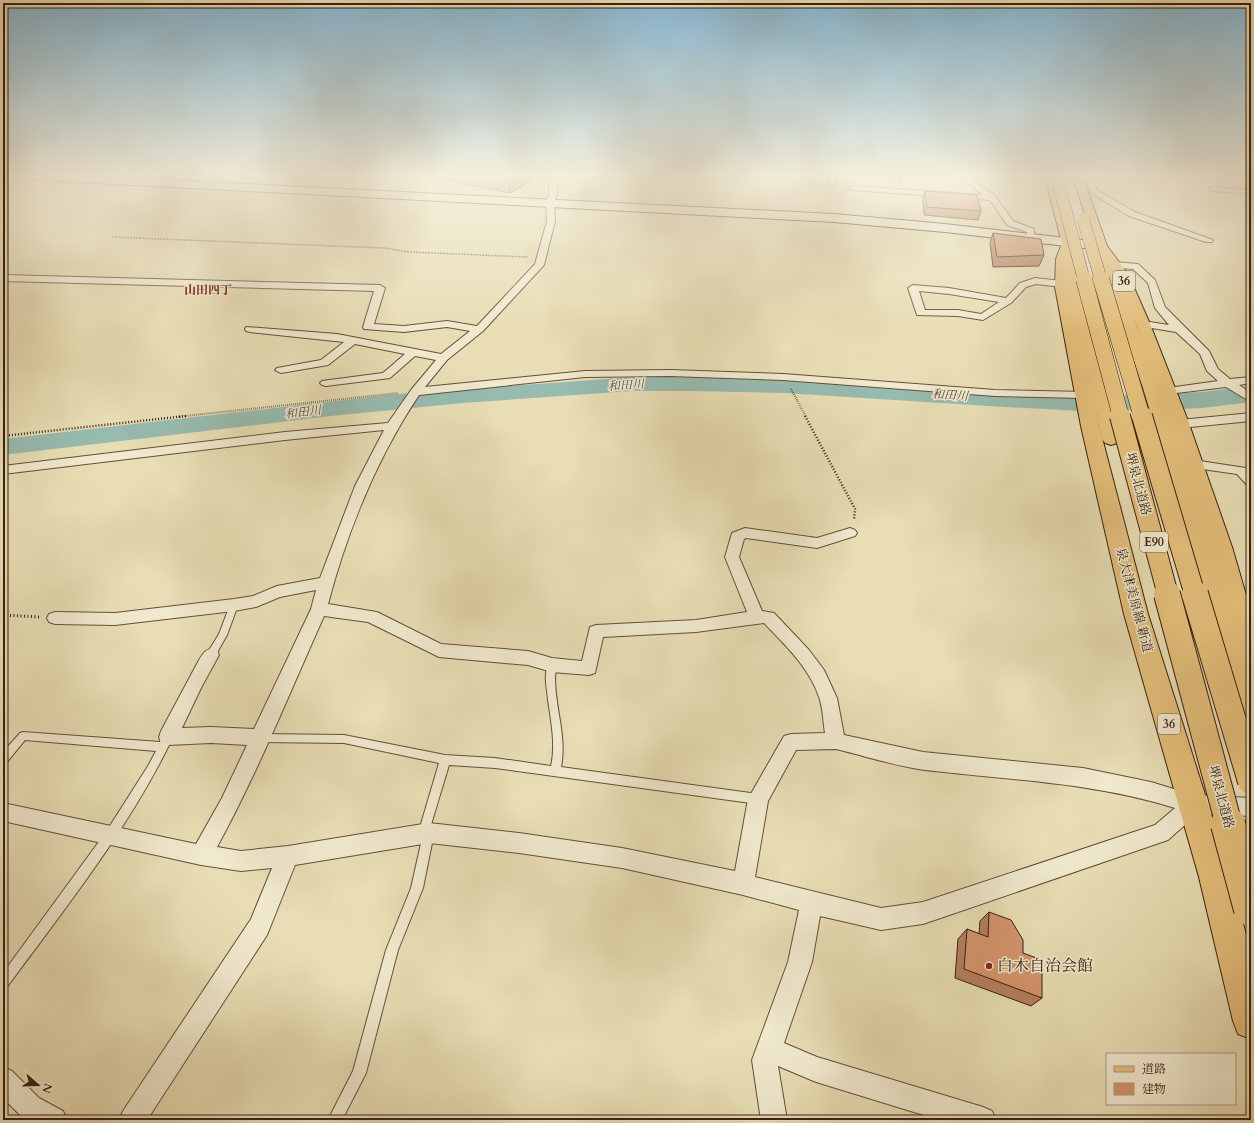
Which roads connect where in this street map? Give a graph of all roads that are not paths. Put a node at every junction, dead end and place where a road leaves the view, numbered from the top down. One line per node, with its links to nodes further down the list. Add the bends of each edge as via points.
1 (549, 226): 20 (street, via 539,265)
2 (927, 226): 9 (main road)
3 (1019, 226): 9 (street, via 1031,231)
4 (1064, 226): 11 (main road)
5 (1070, 226): 61 (main road, 堺泉北道路 / E90, bridge)
6 (1085, 226): 54 (main road, 堺泉北道路 / E90, bridge)
7 (1094, 226): 12 (main road, 36)
8 (1169, 226): 10 (street)
9 (1031, 238): 11 (main road)
10 (1209, 240)
11 (1068, 242): 12 (main road); 15 (main road, 泉大津美原線 新道 / 36, via 1063,259)
12 (1101, 246): 13 (main road, 36); 47 (main road, via 1120,294 1171,448 1240,674)
13 (1114, 264): 17 (main road, 36); 18 (street, via 1135,266 1152,282 1160,308)
14 (3, 278): 20 (street, via 380,288 368,327 404,329 447,324)
15 (1068, 286): 16 (street, via 1035,281 1023,285); 30 (main road, 泉大津美原線 新道 / 36); 61 (main road, bridge, via 1158,614)
16 (1008, 301): 16 (street, via 983,318 958,313 922,313 913,288 949,290)
17 (1143, 324): 18 (street); 28 (main road, 36)
18 (1179, 328): 27 (street, via 1205,353 1213,371)
19 (250, 329): 21 (street)
20 (479, 329): 23 (street)
21 (353, 340): 22 (street); 24 (street, via 324,363)
22 (412, 352): 23 (street); 26 (street, via 386,376)
23 (443, 358): 29 (street)
24 (281, 370)
25 (1251, 380): 27 (street)
26 (326, 383)
27 (1228, 383): 28 (street); 31 (street)
28 (1168, 391): 33 (main road, 36)
29 (414, 394): 30 (street, via 585,374 670,373 783,377); 34 (street)
30 (1085, 397): 56 (main road, 泉大津美原線 新道 / 36, via 1136,614)
31 (1251, 398)
32 (1251, 417): 33 (street, via 1202,423)
33 (1179, 422): 35 (main road, 36)
34 (392, 426): 36 (street, via 285,436); 39 (street, via 362,486)
35 (1194, 464): 37 (street, via 1241,471); 44 (main road, 36, via 1221,547)
36 (3, 470)
37 (1251, 481)
38 (850, 533): 42 (street, via 817,543 745,533 738,536 732,557)
39 (326, 583): 40 (street, via 277,592 256,601); 41 (street)
40 (234, 605): 43 (street, via 115,620); 45 (lane, via 223,635)
41 (319, 609): 46 (street, via 371,616 439,650 528,658); 48 (street)
42 (757, 617): 46 (street, via 696,626 596,631 589,668); 49 (street, via 768,617 802,653 828,698)
43 (55, 618)
44 (1251, 654)
45 (211, 655): 50 (street, via 198,674 192,692)
46 (552, 665): 53 (lane, via 550,677 558,757)
47 (1251, 725)
48 (261, 738): 50 (street, via 211,735); 52 (lane, via 344,740); 62 (street, via 229,805)
49 (836, 740): 55 (street, via 791,742); 56 (street, via 923,761 1083,777 1151,791)
50 (165, 742): 51 (lane, via 23,736); 60 (lane, via 152,769)
51 (3, 759)
52 (445, 760): 53 (lane); 59 (lane)
53 (555, 771): 55 (lane)
54 (1251, 781)
55 (758, 799): 64 (street)
56 (1193, 804): 57 (street); 65 (street, via 1161,833 923,913 881,919); 68 (main road, 泉大津美原線 新道 / 36, via 1215,877)
57 (1251, 807)
58 (3, 812): 60 (street)
59 (426, 833): 63 (street); 64 (street, via 622,858); 73 (lane, via 417,888 392,950 359,1073)
60 (110, 836): 62 (street); 67 (lane)
61 (1232, 836): 66 (main road, 堺泉北道路 / E90, bridge)
62 (201, 855): 63 (street, via 241,861)
63 (288, 856): 72 (street, via 259,927)
64 (743, 884): 65 (street)
65 (812, 903): 69 (street, via 800,962)
66 (1251, 909)
67 (3, 983)
68 (1251, 1021)
69 (769, 1049): 74 (street, via 766,1060); 75 (street, via 816,1070)
70 (3, 1080): 71 (street, via 30,1107)
71 (54, 1120)
72 (132, 1120)
73 (336, 1120)
74 (774, 1120)
75 (983, 1120)

